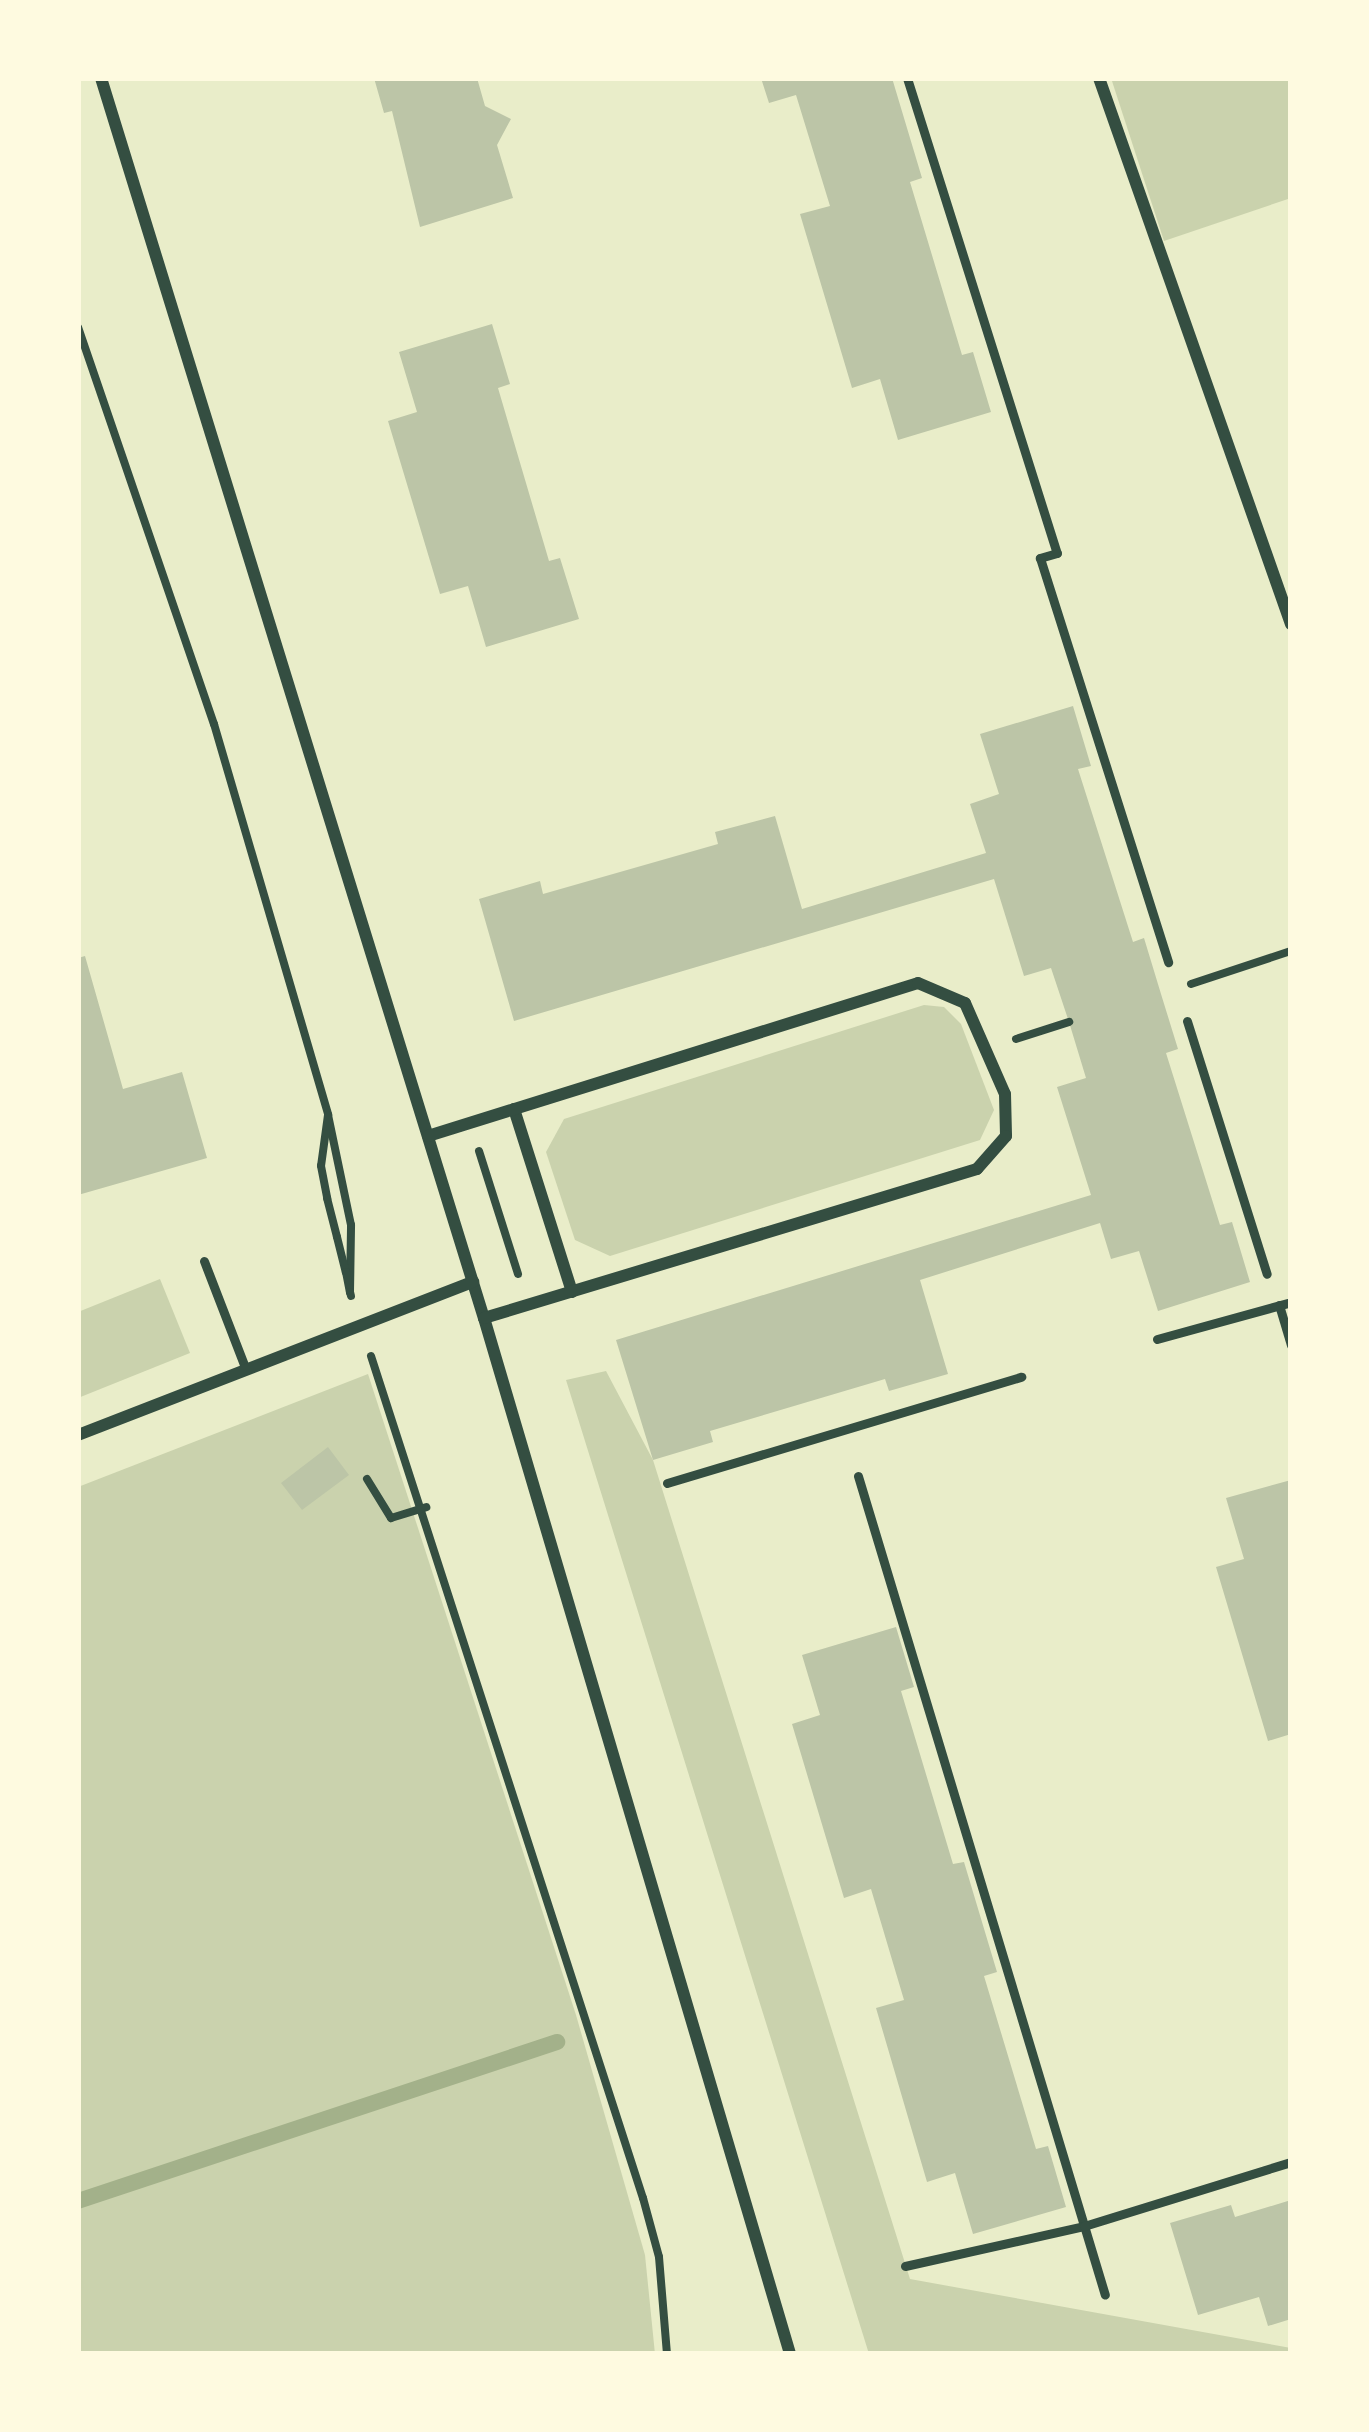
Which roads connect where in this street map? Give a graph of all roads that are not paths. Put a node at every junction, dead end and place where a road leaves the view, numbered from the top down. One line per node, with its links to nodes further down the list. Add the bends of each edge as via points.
1 (101, 78): 8 (street)
2 (907, 78): 5 (lane, via 1057,553 1040,558)
3 (1099, 78): 4 (street)
4 (1291, 624)
5 (1168, 962)
6 (1187, 1021): 10 (lane)
7 (514, 1109): 8 (street); 12 (street); 12 (street, via 909,983 958,996 1009,1119 998,1151 977,1169)
8 (428, 1136): 11 (street)
9 (204, 1261): 17 (lane)
10 (1267, 1274)
11 (473, 1282): 14 (street); 17 (street)
12 (572, 1292): 14 (street)
13 (1285, 1304): 15 (lane); 16 (lane)
14 (484, 1318): 26 (street)
15 (1157, 1339)
16 (1291, 1345)
17 (245, 1367): 19 (street)
18 (1021, 1377): 21 (lane)
19 (78, 1435)
20 (858, 1476): 23 (lane)
21 (668, 1483)
22 (1291, 2162): 23 (lane)
23 (1084, 2226): 24 (lane); 25 (lane)
24 (905, 2266)
25 (1105, 2295)
26 (790, 2354)

